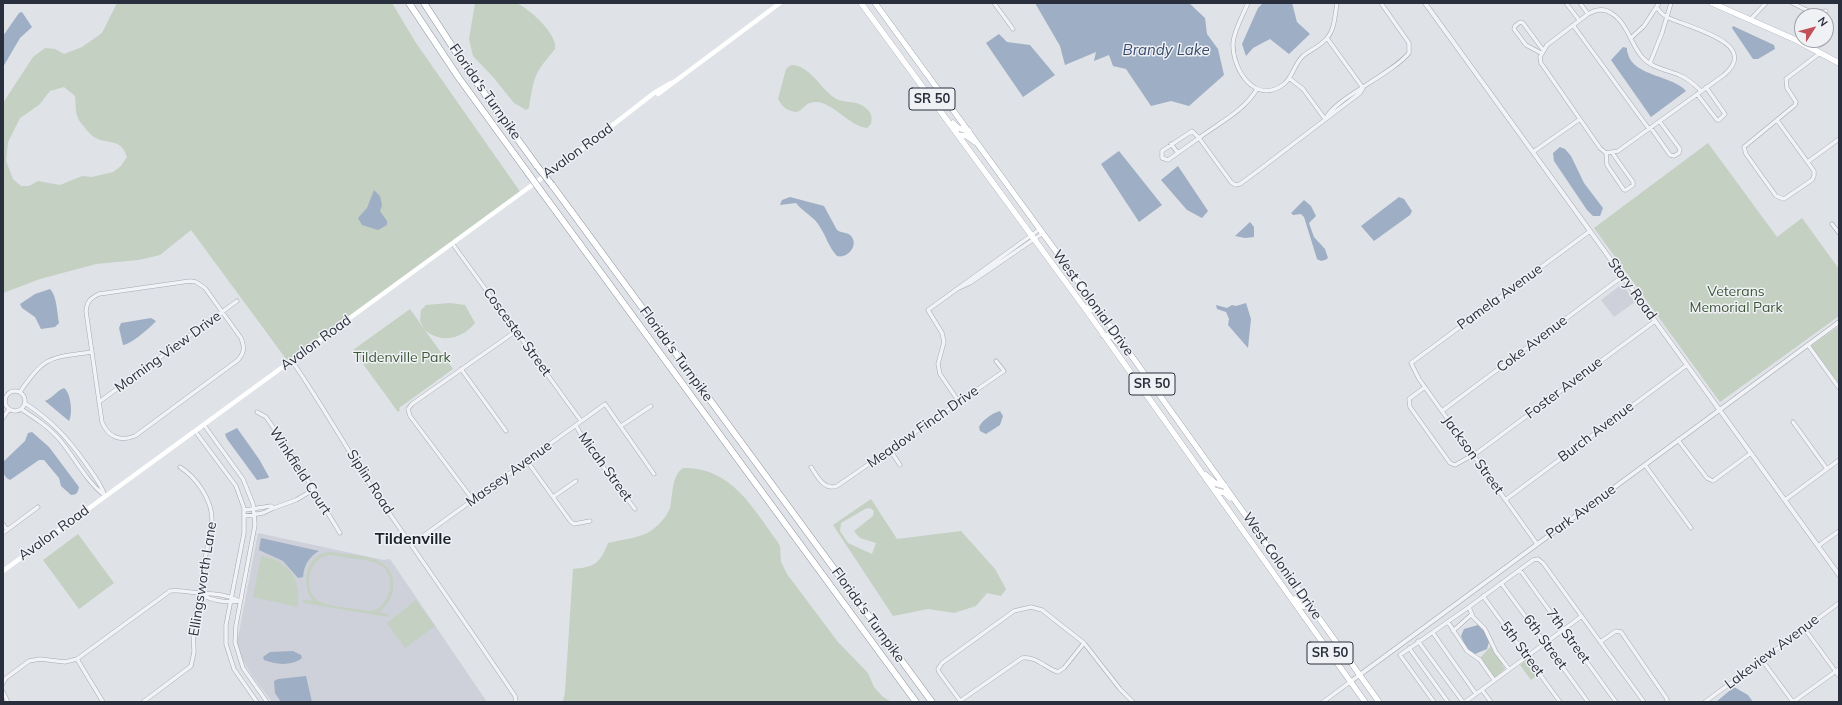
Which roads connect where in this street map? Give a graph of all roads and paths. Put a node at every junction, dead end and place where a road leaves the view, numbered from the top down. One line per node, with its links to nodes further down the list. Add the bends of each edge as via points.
1 (409, 3): 191 (highway, Florida's Turnpike, bridge, via 455,72 541,191)
2 (424, 3): 192 (highway, Florida's Turnpike, bridge, via 469,72 537,166)
3 (780, 3): 59 (main road, Avalon Road, via 670,86)
4 (861, 3): 37 (main road, West Colonial Drive / SR 50)
5 (875, 3): 43 (main road, West Colonial Drive / SR 50)
6 (994, 3): 25 (street)
7 (1248, 3): 35 (street, via 1233,44 1241,75 1247,83)
8 (1337, 3): 27 (street, via 1332,28)
9 (1381, 3): 34 (street, via 1409,43 1409,53)
10 (1425, 3): 49 (street, Story Road)
11 (1566, 3): 22 (street)
12 (1580, 3): 20 (street)
13 (1659, 3): 18 (street)
14 (1671, 3): 21 (street)
15 (1712, 3): 23 (main road)
16 (1766, 3): 23 (street)
17 (1792, 3): 19 (street)
18 (1657, 8): 21 (street); 26 (street)
19 (1802, 8)
20 (1588, 14): 22 (street); 26 (street, via 1602,10 1611,13)
21 (1668, 18): 30 (street); 33 (street, via 1715,36 1733,53 1735,60 1732,68)
22 (1579, 20): 24 (street)
23 (1750, 20): 29 (main road)
24 (1573, 25): 28 (street); 42 (street)
25 (1013, 29)
26 (1632, 37): 30 (street, via 1643,58)
27 (1327, 38): 32 (street, via 1296,63); 34 (street)
28 (1542, 51): 28 (street, via 1523,23 1517,24 1514,29 1526,45); 38 (street, via 1541,63)
29 (1820, 53): 31 (main road); 40 (street, via 1786,79 1787,88 1796,102)
30 (1650, 63): 36 (street, via 1680,75)
31 (1839, 63)
32 (1289, 78): 35 (street, via 1271,90); 39 (street, via 1303,89)
33 (1706, 87): 36 (street); 36 (street, via 1725,114 1719,120 1716,120)
34 (1363, 88): 39 (street, via 1328,114)
35 (1257, 89): 45 (street, via 1244,106)
36 (1699, 92): 41 (street)
37 (938, 107): 43 (main road, via 958,128); 44 (main road, West Colonial Drive / SR 50)
38 (1580, 119): 49 (street); 51 (street)
39 (1325, 120): 45 (street, via 1240,184 1235,185)
40 (1777, 120): 53 (street); 53 (street, via 1747,143 1744,151 1776,196 1784,199 1812,180 1814,170)
41 (1660, 122): 42 (street); 42 (street, via 1679,148 1680,152 1677,155 1670,155)
42 (1650, 129): 52 (street)
43 (969, 131): 48 (main road, West Colonial Drive / SR 50)
44 (959, 135): 48 (main road, via 967,136); 58 (main road, West Colonial Drive / SR 50)
45 (1199, 138): 47 (street, via 1192,131); 50 (street)
46 (1839, 139): 53 (street)
47 (1171, 144): 50 (street); 50 (street, via 1162,151 1162,158 1168,160)
48 (980, 145): 55 (main road, West Colonial Drive / SR 50)
49 (1533, 152): 56 (street, Story Road)
50 (1178, 153)
51 (1606, 153): 52 (street); 52 (street, via 1607,165 1626,190 1633,182)
52 (1613, 154)
53 (1809, 162)
54 (1832, 224): 57 (street)
55 (1042, 231): 58 (street); 66 (main road, West Colonial Drive / SR 50)
56 (1590, 231): 62 (street, Story Road); 77 (street, Pamela Avenue)
57 (1839, 233)
58 (1032, 237): 60 (street); 61 (street); 65 (main road, West Colonial Drive / SR 50)
59 (452, 243): 70 (street, Coscester Street); 75 (main road, Avalon Road)
60 (998, 258): 61 (street); 63 (street)
61 (1001, 262): 63 (street, via 970,283)
62 (1623, 276): 68 (street, Story Road); 91 (street, Coke Avenue)
63 (952, 291): 85 (street, via 928,310 942,333 944,342 938,364 940,374)
64 (237, 301): 67 (street, Morning View Drive)
65 (1084, 307): 66 (main road); 71 (main road, West Colonial Drive / SR 50)
66 (1098, 309): 74 (main road, West Colonial Drive / SR 50)
67 (222, 312): 73 (street, via 205,288 196,282 99,294 90,300 86,312); 84 (street, Morning View Drive); 84 (street, via 241,338 244,345 242,356 135,436 122,439 110,434 102,422)
68 (1655, 321): 78 (street, Story Road); 106 (street, Foster Avenue)
69 (1839, 322): 72 (street, Park Avenue)
70 (516, 331): 79 (street); 94 (street, Coscester Street)
71 (1103, 335): 74 (main road, via 1112,336); 111 (main road, West Colonial Drive / SR 50)
72 (1808, 345): 81 (street); 90 (street, Park Avenue)
73 (92, 352): 82 (street, via 45,362 33,372); 84 (street)
74 (1135, 360): 117 (main road, West Colonial Drive / SR 50)
75 (292, 361): 96 (main road, Avalon Road); 140 (street, Siplin Road, via 383,504)
76 (996, 361): 85 (street, Meadow Finch Drive, via 1004,371)
77 (1411, 363): 80 (street, Jackson Street)
78 (1687, 365): 90 (street, Story Road); 123 (street, Burch Avenue)
79 (461, 369): 100 (street); 122 (street, via 408,409 410,416)
80 (1424, 387): 91 (street, Jackson Street); 106 (street, Foster Avenue, via 1409,400 1410,408 1452,465 1459,464)
81 (1839, 388)
82 (20, 392): 83 (street); 86 (street, via 24,395)
83 (4, 394): 88 (street, via 5,404)
84 (99, 402)
85 (959, 402): 103 (street, Meadow Finch Drive)
86 (25, 403): 89 (street); 102 (street, via 57,427)
87 (651, 406): 98 (street)
88 (9, 409): 89 (street); 93 (street)
89 (21, 409): 104 (street, via 43,424)
90 (1719, 410): 101 (street, Park Avenue); 105 (street, Story Road)
91 (1442, 411): 106 (street, Jackson Street)
92 (257, 412): 118 (street, Winkfield Court, via 266,418)
93 (3, 418)
94 (581, 421): 97 (street, Massey Avenue); 98 (street, Massey Avenue, via 605,404)
95 (1793, 422): 114 (street)
96 (204, 424): 99 (main road, Avalon Road); 130 (street, via 243,479 250,492)
97 (576, 426): 108 (street, Massey Avenue); 128 (street, Micah Street, via 591,451)
98 (621, 426): 115 (street)
99 (195, 431): 120 (main road, Avalon Road); 129 (street, via 236,486)
100 (506, 431)
101 (1678, 440): 105 (street, via 1712,481); 110 (street, Park Avenue)
102 (74, 447): 104 (street); 120 (street, via 101,485)
103 (890, 450): 109 (street); 113 (street, Meadow Finch Drive, via 830,488 825,486)
104 (69, 451): 120 (street, via 96,489)
105 (1751, 453): 124 (street, Story Road)
106 (1472, 455): 123 (street, Jackson Street)
107 (1839, 460): 114 (street)
108 (527, 461): 121 (street); 122 (street, Massey Avenue)
109 (900, 465)
110 (1645, 465): 135 (street); 141 (street, Park Avenue)
111 (1197, 466): 117 (main road, via 1215,483); 119 (main road, West Colonial Drive / SR 50)
112 (180, 467): 147 (street, Ellingsworth Lane, via 188,472 208,498 212,508)
113 (811, 467)
114 (1827, 469): 124 (street)
115 (654, 474)
116 (576, 481): 121 (street)
117 (1224, 486): 127 (main road, West Colonial Drive / SR 50)
118 (313, 490): 126 (street); 139 (street, Winkfield Court)
119 (1214, 490): 127 (main road, via 1225,493); 149 (main road, West Colonial Drive / SR 50)
120 (105, 496): 144 (main road, Avalon Road)
121 (553, 497): 133 (street, via 574,524)
122 (473, 500): 140 (street, Massey Avenue)
123 (1505, 500): 141 (street, Jackson Street)
124 (1785, 500): 142 (street, Story Road)
125 (38, 507): 136 (street)
126 (274, 508): 130 (street, via 271,506); 131 (street)
127 (1240, 508): 157 (main road, West Colonial Drive / SR 50)
128 (635, 509)
129 (244, 510): 130 (street); 132 (street)
130 (254, 510): 131 (street)
131 (255, 515): 132 (street); 153 (street)
132 (245, 516): 151 (street)
133 (590, 521)
134 (3, 524): 136 (street)
135 (1691, 528)
136 (7, 530): 138 (street)
137 (1839, 531): 142 (street)
138 (3, 533)
139 (340, 533)
140 (412, 544): 190 (street, Siplin Road, via 515,696)
141 (1537, 544): 175 (street, Park Avenue)
142 (1818, 546): 145 (street, Story Road)
143 (1520, 570): 146 (street); 159 (street, via 1533,560 1540,561); 162 (street, 7th Street)
144 (3, 571)
145 (1839, 575)
146 (1501, 583): 150 (street); 168 (street, 6th Street)
147 (199, 593): 148 (street); 152 (street); 171 (street, via 170,591); 187 (street, Ellingsworth Lane, via 193,628 194,652 191,666)
148 (217, 594): 151 (street); 152 (street)
149 (1288, 594): 157 (main road, via 1303,606); 178 (main road, West Colonial Drive / SR 50)
150 (1484, 596): 156 (street); 170 (street, 5th Street)
151 (231, 597): 153 (street); 154 (street)
152 (216, 600): 154 (street)
153 (240, 601): 154 (street); 189 (street, via 235,635 238,657)
154 (230, 603): 188 (street, via 225,635 227,651 236,674)
155 (1839, 603): 161 (street, Lakeview Avenue)
156 (1469, 607): 158 (street); 160 (street)
157 (1312, 608): 175 (main road, West Colonial Drive / SR 50)
158 (1472, 614): 163 (street); 173 (street, via 1485,629 1496,652)
159 (1582, 616): 162 (street); 166 (street)
160 (1448, 622): 163 (street); 164 (street)
161 (1804, 628): 172 (street, Lakeview Avenue); 174 (street)
162 (1563, 629): 168 (street); 202 (street, 7th Street)
163 (1453, 631): 177 (street, via 1467,651 1480,660)
164 (1433, 633): 165 (street); 182 (street)
165 (1418, 641): 169 (street); 199 (street)
166 (1600, 642): 203 (street); 204 (street, via 1616,632 1621,632 1667,698)
167 (1084, 643): 183 (street, via 1058,672 1036,660 1022,658); 183 (street, via 1042,610 1031,607 1014,611 942,663 938,669); 193 (street)
168 (1545, 643): 170 (street); 201 (street, 6th Street)
169 (1409, 648): 197 (street, via 1400,654); 198 (street)
170 (1526, 656): 173 (street); 200 (street, 5th Street)
171 (77, 659): 179 (street, via 65,662 40,658 29,661); 186 (street)
172 (1762, 660): 205 (street, Lakeview Avenue); 206 (street)
173 (1509, 669): 177 (street)
174 (1837, 671): 176 (street); 206 (street)
175 (1359, 675): 178 (street, Park Avenue); 196 (main road, West Colonial Drive / SR 50)
176 (1839, 676)
177 (1494, 680): 180 (street)
178 (1350, 682): 194 (street, Park Avenue); 195 (main road, West Colonial Drive / SR 50)
179 (3, 683)
180 (1482, 690): 182 (street); 184 (street)
181 (3, 692): 185 (street)
182 (1476, 694): 199 (street)
183 (960, 701)
184 (1488, 701)
185 (8, 702)
186 (103, 702)
187 (143, 702)
188 (257, 702)
189 (267, 702)
190 (516, 702)
191 (916, 702)
192 (932, 702)
193 (1133, 702)
194 (1323, 702)
195 (1365, 702)
196 (1379, 702)
197 (1434, 702)
198 (1448, 702)
199 (1464, 702)
200 (1560, 702)
201 (1588, 702)
202 (1616, 702)
203 (1644, 702)
204 (1667, 702)
205 (1705, 702)
206 (1793, 702)

